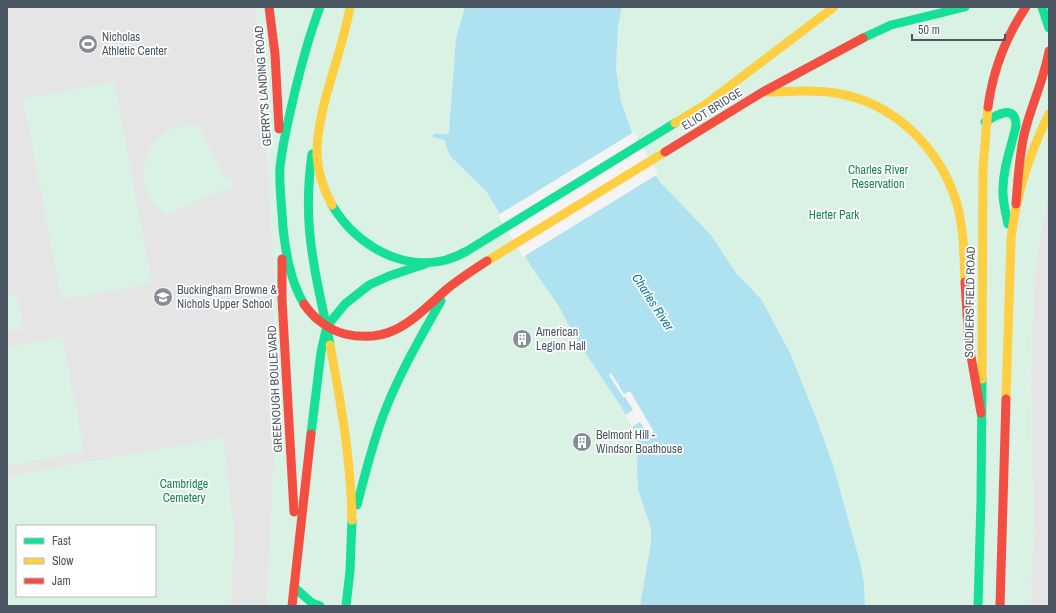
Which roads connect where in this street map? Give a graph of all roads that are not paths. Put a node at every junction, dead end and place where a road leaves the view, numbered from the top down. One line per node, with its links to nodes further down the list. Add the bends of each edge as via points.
1 (269, 7): 14 (main road, GERRY'S LANDING ROAD, via 275,54)
2 (320, 7): 14 (main road, GREENOUGH BOULEVARD, via 299,72)
3 (350, 7): 11 (main road)
4 (834, 7): 18 (main road, ELIOT BRIDGE, via 714,98 672,126 475,246 452,258)
5 (965, 7): 10 (main road, ELIOT BRIDGE, via 883,28 829,54)
6 (1026, 7): 13 (main road, SOLDIERS FIELD ROAD, via 1018,18 997,63 989,91)
7 (1042, 7): 8 (main road)
8 (1049, 28)
9 (1049, 50): 15 (main road, via 1044,75 1023,141)
10 (761, 92): 19 (main road, ELIOT BRIDGE, via 485,262); 21 (main road, via 838,93 864,100 904,123 921,138 936,158 952,187 959,211 969,345)
11 (322, 113): 18 (main road, via 318,138 318,167 324,187 341,218 358,237 380,252 405,260); 20 (main road, GREENOUGH BOULEVARD, via 312,152 308,202 313,258)
12 (1049, 114): 15 (main road, via 1028,164)
13 (985, 122): 17 (main road, via 1004,112 1013,115 1016,120 1004,184 1004,202); 21 (main road, SOLDIERS FIELD ROAD)
14 (280, 164): 16 (main road, GREENOUGH BOULEVARD)
15 (1016, 204): 17 (main road)
16 (283, 216): 20 (main road, via 288,258 298,291 312,313); 23 (main road, GREENOUGH BOULEVARD, via 282,298)
17 (1011, 239): 30 (main road)
18 (433, 262): 20 (main road, GREENOUGH BOULEVARD, via 369,285 345,304)
19 (447, 289): 20 (main road, ELIOT BRIDGE, via 414,319 389,332 372,336 354,335); 22 (main road, GREENOUGH BOULEVARD, via 393,392 374,442)
20 (327, 326): 22 (main road, GREENOUGH BOULEVARD, via 348,452); 23 (main road, GREENOUGH BOULEVARD, via 321,352)
21 (981, 413): 29 (main road, SOLDIERS FIELD ROAD)
22 (353, 522): 25 (main road, GREENOUGH BOULEVARD)
23 (297, 559): 24 (main road, GREENOUGH BOULEVARD)
24 (294, 587): 27 (main road, GREENOUGH BOULEVARD); 28 (main road, via 312,603)
25 (347, 601): 26 (main road)
26 (331, 605)
27 (292, 606)
28 (320, 606)
29 (978, 606)
30 (1000, 606)

